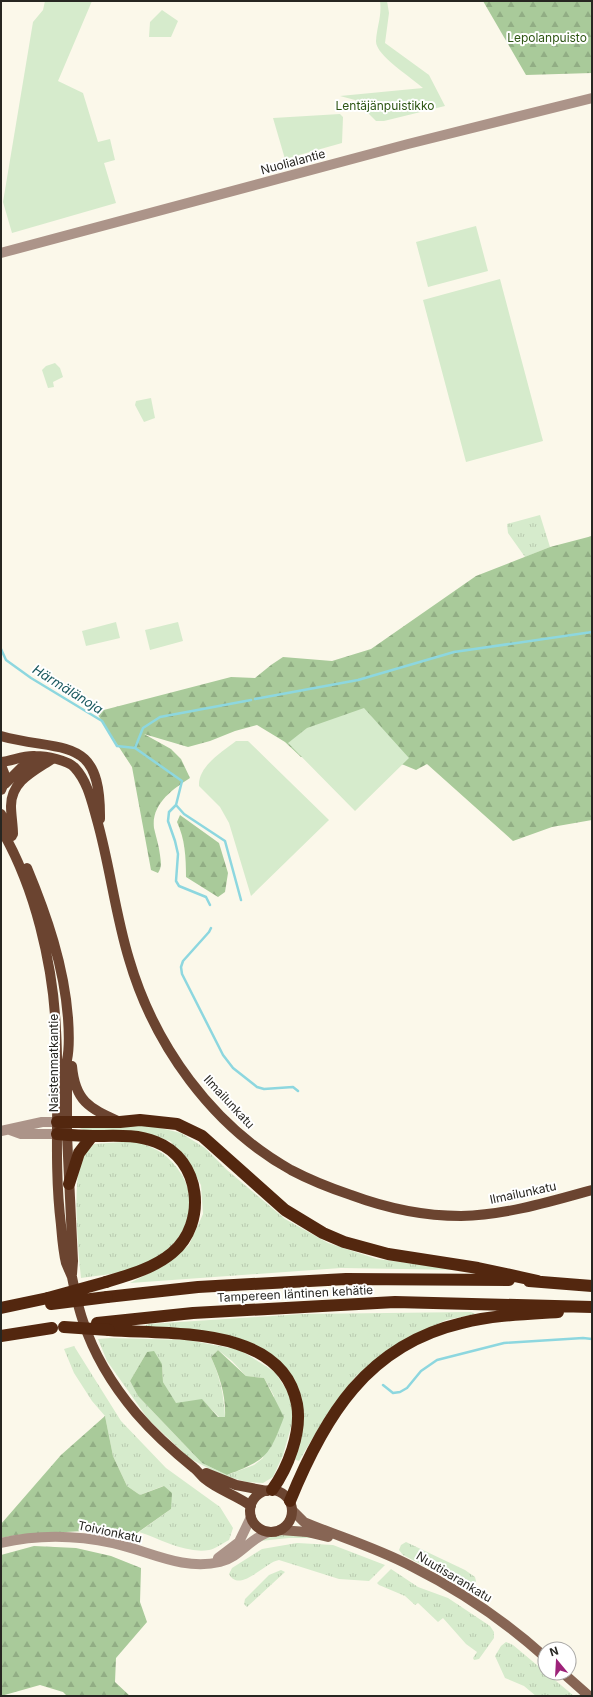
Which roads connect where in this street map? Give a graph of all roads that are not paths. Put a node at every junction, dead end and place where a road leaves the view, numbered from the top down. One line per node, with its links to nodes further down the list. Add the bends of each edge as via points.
1 (592, 98): 2 (street, Nuolialantie, via 422,140)
2 (1, 253)
3 (1, 736): 10 (main road, via 62,747 76,752 85,759 94,772 99,787)
4 (52, 759): 5 (main road, Ilmailunkatu, via 32,756); 7 (main road, via 26,765); 10 (main road, Ilmailunkatu, via 69,763 80,775); 11 (main road, via 27,774 15,791 11,805)
5 (1, 762)
6 (1, 765): 7 (main road, via 5,772)
7 (3, 787)
8 (1, 814): 11 (main road, Naistenmatkantie)
9 (1, 829): 13 (main road, Naistenmatkantie, via 29,892 46,960 56,1030)
10 (100, 831): 19 (main road, Ilmailunkatu, via 128,957 155,1025 207,1101 230,1125 264,1153 305,1177 366,1201 401,1210 442,1215 493,1214)
11 (13, 838): 12 (main road, Naistenmatkantie, via 40,899 58,957 66,998)
12 (69, 1049): 13 (main road, Naistenmatkantie); 14 (main road, via 80,1096 93,1109)
13 (62, 1122): 14 (highway); 15 (street, via 42,1122); 16 (main road, Naistenmatkantie)
14 (120, 1122): 21 (highway, via 161,1121 190,1130 213,1145 285,1210 323,1233 344,1242 388,1254 478,1268)
15 (5, 1131): 16 (street)
16 (62, 1135): 17 (highway); 18 (main road, Naistenmatkantie); 20 (main road, Naistenmatkantie, via 59,1210 66,1262)
17 (92, 1136): 18 (highway, via 79,1153); 23 (highway, bridge, via 132,1136 158,1142 180,1159 190,1175 196,1195 191,1226 187,1236 174,1252 154,1265)
18 (69, 1184): 20 (main road, Naistenmatkantie, via 73,1261)
19 (592, 1190)
20 (71, 1276): 28 (main road, Naistenmatkantie, via 85,1329 110,1377 159,1439)
21 (538, 1281): 22 (highway, Tampereen läntinen kehätie); 23 (highway, Tampereen läntinen kehätie, bridge, via 346,1279 198,1286)
22 (592, 1286)
23 (48, 1302): 24 (highway, Tampereen läntinen kehätie)
24 (1, 1308)
25 (592, 1308): 26 (highway, Tampereen läntinen kehätie, bridge, via 395,1302 193,1313); 31 (highway, via 474,1320 428,1334 398,1348 372,1368 336,1410 305,1464)
26 (58, 1327): 27 (highway, Tampereen läntinen kehätie); 29 (highway, bridge, via 209,1337 247,1347 276,1365 290,1381 299,1416 293,1446 278,1482)
27 (1, 1336)
28 (196, 1470): 29 (main road, Naistenmatkantie, via 236,1485); 30 (main road, Naistenmatkantie, via 204,1479)
29 (269, 1490): 30 (main road, via 257,1496); 31 (main road, via 281,1493)
30 (251, 1506): 32 (main road)
31 (291, 1506): 33 (main road, via 289,1522); 35 (main road, Nuutisarankatu, via 304,1522)
32 (251, 1517): 34 (main road, via 258,1527); 37 (street, via 236,1546)
33 (280, 1530): 34 (main road); 35 (main road, Nuutisarankatu, via 307,1532 331,1538)
34 (269, 1532): 37 (street, Toivionkatu, via 254,1539 234,1557)
35 (340, 1536): 38 (main road, Nuutisarankatu, via 410,1565 451,1588 511,1628)
36 (1, 1543): 37 (street, Toivionkatu, via 38,1536 59,1536 114,1544 190,1565)
37 (212, 1563)
38 (537, 1650)
39 (572, 1681): 40 (main road)
40 (589, 1696)

